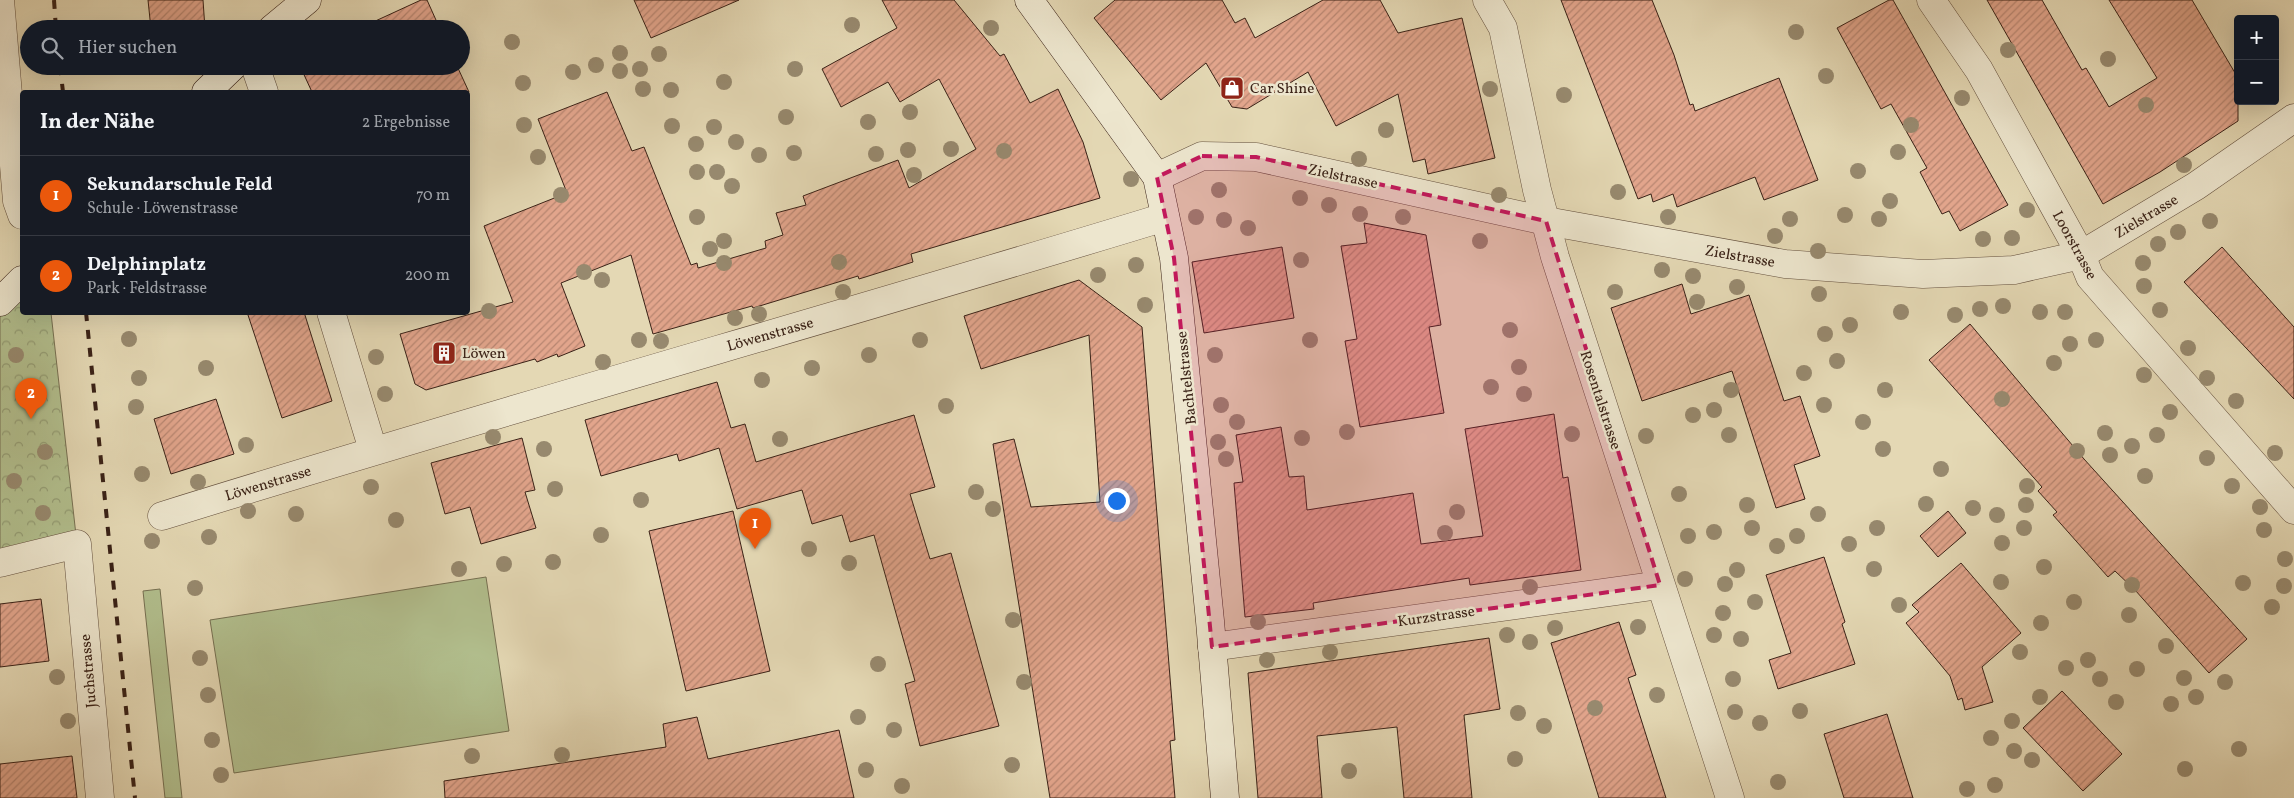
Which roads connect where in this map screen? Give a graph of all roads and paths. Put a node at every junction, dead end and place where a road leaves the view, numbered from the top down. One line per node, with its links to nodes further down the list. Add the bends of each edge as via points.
1 (0, 0): 13 (street)
2 (307, 0): 6 (street)
3 (1030, 0): 12 (street, Bachtelstrasse)
4 (1487, 0): 15 (street, Rosentalstrasse, via 1504,28)
5 (1931, 0): 16 (street, Loorstrasse, via 1978,70)
6 (283, 20)
7 (224, 75): 9 (street)
8 (259, 75): 10 (street)
9 (208, 90)
10 (263, 90)
11 (2294, 118): 16 (street, Zielstrasse, via 2196,186)
12 (1157, 177): 14 (street, Bachtelstrasse); 15 (street, Zielstrasse, via 1202,156 1256,157)
13 (20, 208)
14 (1165, 217): 20 (street, Löwenstrasse, via 937,287); 25 (street, Bachtelstrasse, via 1174,258)
15 (1546, 221): 16 (street, Zielstrasse, via 1785,264 1924,274 2014,270); 24 (street, Rosentalstrasse)
16 (2081, 255): 21 (street, Loorstrasse, via 2090,277)
17 (20, 282): 18 (street)
18 (0, 302)
19 (332, 315): 20 (street)
20 (373, 450): 22 (street, Löwenstrasse)
21 (2294, 510)
22 (162, 516)
23 (0, 563): 26 (street, Juchstrasse, via 76,544)
24 (1660, 585): 25 (street, Kurzstrasse); 28 (street, Rosentalstrasse)
25 (1212, 647): 27 (street, Bachtelstrasse)
26 (100, 798)
27 (1225, 798)
28 (1730, 798)

